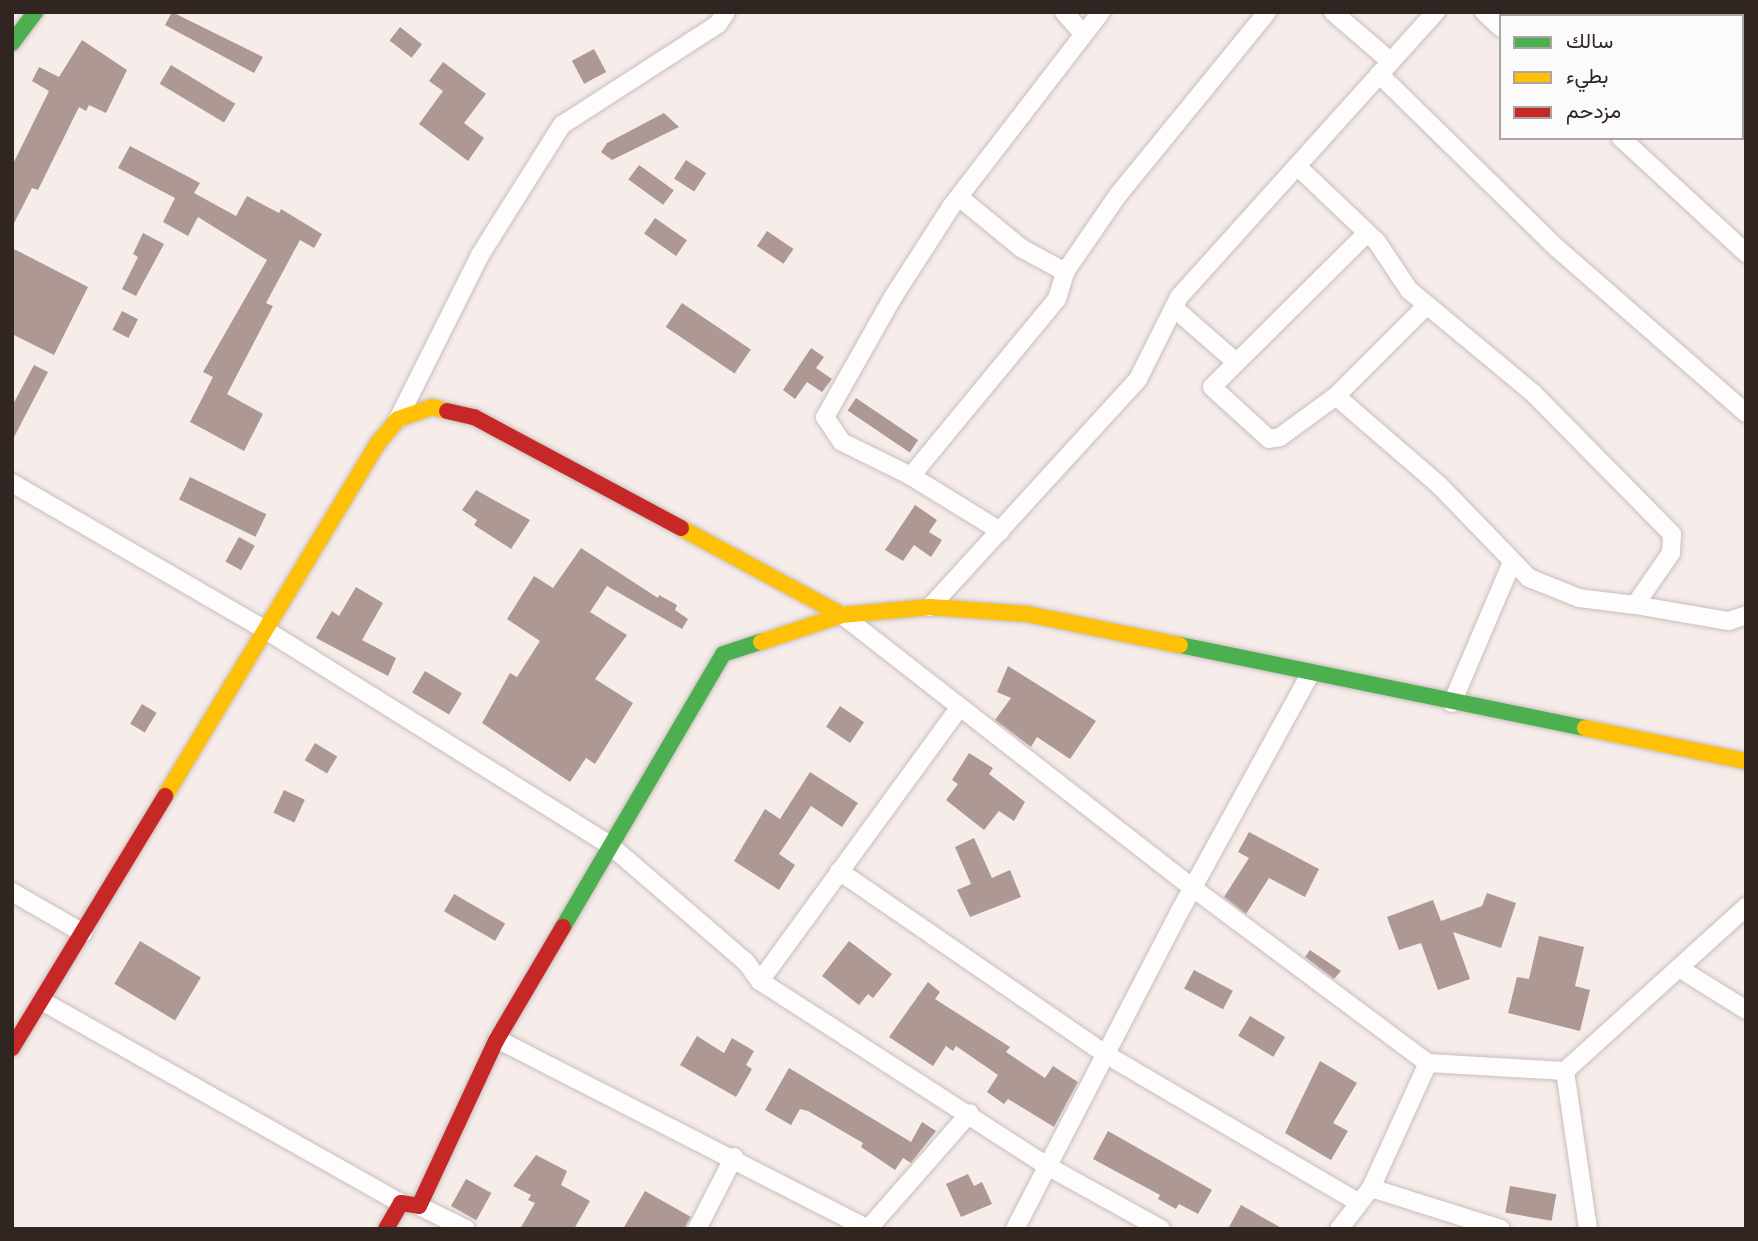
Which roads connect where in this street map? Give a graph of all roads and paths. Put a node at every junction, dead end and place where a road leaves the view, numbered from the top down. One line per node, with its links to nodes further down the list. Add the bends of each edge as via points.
1 (36, 12): 11 (street)
2 (726, 12): 24 (street, via 718,24 562,125 480,255)
3 (1064, 12): 10 (street)
4 (1101, 12): 10 (street)
5 (1266, 12): 18 (street, via 1118,195)
6 (1333, 12): 12 (street)
7 (1436, 12): 12 (street)
8 (1484, 12): 9 (street)
9 (1499, 26)
10 (1083, 34): 15 (street)
11 (12, 43)
12 (1385, 68): 14 (street); 23 (street, via 1558,249)
13 (1623, 140): 17 (street)
14 (1297, 166): 16 (street); 20 (street)
15 (959, 197): 18 (street, via 1021,248); 25 (street, via 893,297 825,417 842,442)
16 (1367, 233): 19 (street, via 1409,289); 21 (street, via 1258,347)
17 (1746, 253)
18 (1065, 272): 25 (street, via 1057,299)
19 (1427, 305): 22 (street); 29 (street, via 1533,393 1672,534 1671,553)
20 (1174, 308): 21 (street); 27 (street, via 1138,379)
21 (1236, 362): 22 (street, via 1212,387 1269,439 1280,437)
22 (1336, 396): 28 (street, via 1439,485)
23 (1746, 413)
24 (398, 419): 32 (street, via 432,407 474,417); 33 (street, via 378,443)
25 (911, 476): 27 (street)
26 (12, 483): 33 (street)
27 (1000, 531): 30 (street)
28 (1512, 562): 29 (street, via 1529,578 1578,598); 35 (street)
29 (1635, 605): 31 (street, via 1729,621)
30 (930, 607): 32 (street); 34 (street, via 1027,614)
31 (1746, 614)
32 (842, 615): 36 (street); 38 (street, via 723,654)
33 (264, 629): 38 (street); 43 (street)
34 (1311, 673): 35 (street); 40 (street)
35 (1452, 703): 37 (street)
36 (960, 707): 39 (street); 40 (street)
37 (1746, 761)
38 (611, 846): 45 (street, via 746,962); 48 (street)
39 (839, 870): 45 (street); 50 (street)
40 (1193, 888): 50 (street); 51 (street)
41 (12, 892): 43 (street)
42 (1746, 906): 44 (street)
43 (83, 933): 46 (street)
44 (1679, 968): 47 (street); 52 (street)
45 (760, 981): 53 (street)
46 (42, 1000): 49 (street); 58 (street)
47 (1746, 1010)
48 (497, 1039): 54 (street); 58 (street)
49 (12, 1048)
50 (1107, 1055): 55 (street); 57 (street)
51 (1428, 1063): 52 (street); 56 (street)
52 (1565, 1071): 67 (street)
53 (970, 1113): 55 (street); 62 (street)
54 (734, 1157): 61 (street); 62 (street)
55 (1049, 1167): 63 (street); 64 (street)
56 (1371, 1188): 57 (street); 66 (street)
57 (1359, 1203): 65 (street)
58 (410, 1205): 59 (street); 60 (street)
59 (386, 1229)
60 (466, 1229)
61 (697, 1229)
62 (868, 1229)
63 (1016, 1229)
64 (1161, 1229)
65 (1339, 1229)
66 (1501, 1229)
67 (1588, 1229)

